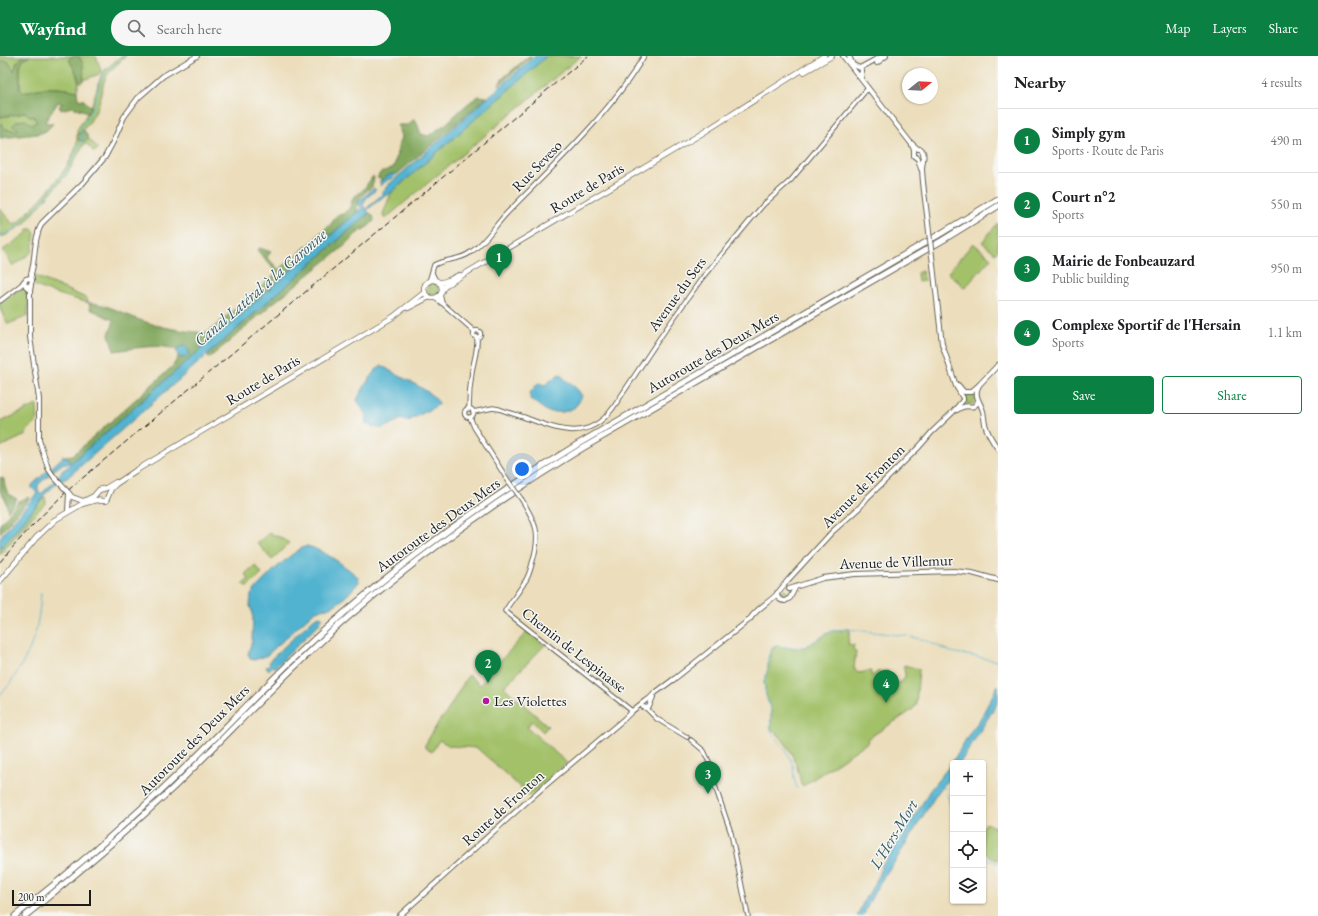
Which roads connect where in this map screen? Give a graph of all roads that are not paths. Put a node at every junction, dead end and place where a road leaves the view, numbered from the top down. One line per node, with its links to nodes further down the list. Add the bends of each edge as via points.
1 (197, 56): 18 (main road, via 163,76 130,108 105,157 39,228)
2 (644, 56): 17 (street, Rue Seveso, via 625,86 593,123 550,172 506,213 477,247 462,257 439,262 433,267)
3 (824, 56): 11 (main road, Route de Paris)
4 (832, 56): 11 (main road, Route de Paris)
5 (843, 56): 9 (main road)
6 (849, 56): 9 (main road, via 851,63)
7 (882, 56): 9 (main road)
8 (886, 56): 9 (main road)
9 (859, 71): 10 (main road)
10 (868, 88): 12 (main road); 42 (street, Avenue du Sers, via 791,180 763,205 702,278 613,408 599,422 582,430 567,431 496,408)
11 (715, 125): 16 (main road, Route de Paris)
12 (916, 150): 13 (main road, via 914,156); 13 (main road, via 921,149 924,152)
13 (920, 159): 33 (main road, bridge, via 942,344)
14 (998, 199): 69 (highway, Autoroute des Deux Mers, via 578,444 514,484 439,537 343,613 258,693 142,809)
15 (998, 206): 70 (highway, Autoroute des Deux Mers, via 937,244 581,449 481,513 347,618 146,813)
16 (472, 270): 22 (main road, Route de Paris); 26 (main road, Route de Paris)
17 (432, 272): 21 (street); 22 (street)
18 (31, 274): 19 (main road); 20 (main road)
19 (25, 279): 20 (main road); 23 (street); 24 (main road)
20 (32, 280): 24 (main road)
21 (429, 282): 22 (main road); 25 (main road)
22 (438, 282): 26 (main road)
23 (21, 285): 24 (street); 29 (street)
24 (28, 286): 49 (main road, bridge, via 30,337 39,399 39,440 49,471)
25 (425, 292): 27 (main road); 31 (main road, Route de Paris)
26 (441, 292): 28 (main road); 30 (street)
27 (429, 297): 28 (main road); 31 (main road, Route de Paris)
28 (435, 298): 30 (street)
29 (0, 301)
30 (442, 302): 41 (street, via 474,331 480,332 477,337)
31 (404, 310): 47 (main road, Route de Paris)
32 (998, 365): 34 (main road)
33 (954, 378): 35 (main road, via 960,389); 37 (main road)
34 (979, 385): 35 (main road); 36 (main road)
35 (969, 392): 36 (main road); 37 (main road)
36 (977, 395): 38 (main road)
37 (963, 399): 39 (main road); 43 (main road, Avenue de Fronton)
38 (978, 401): 40 (main road); 45 (main road)
39 (967, 406): 40 (main road); 43 (main road, Avenue de Fronton)
40 (973, 407): 45 (main road, via 978,409)
41 (469, 409): 42 (street); 44 (street, via 465,413)
42 (474, 412): 44 (street)
43 (953, 412): 58 (main road, Avenue de Fronton, via 832,532 791,577)
44 (470, 417): 66 (street, Chemin de Lespinasse, bridge, via 522,500 537,533 526,582 505,611)
45 (984, 418): 46 (main road, via 988,432)
46 (998, 449)
47 (135, 471): 48 (main road, Route de Paris); 51 (main road, Route de Paris, via 116,484)
48 (103, 489): 50 (main road, Route de Paris); 51 (main road)
49 (68, 493): 53 (main road); 54 (main road)
50 (96, 494): 52 (main road); 53 (main road, Route de Paris)
51 (108, 494): 52 (main road, Route de Paris, via 106,500)
52 (99, 500): 55 (main road, Route de Paris, via 79,505)
53 (83, 501): 54 (main road, Route de Paris)
54 (68, 510): 55 (main road, Route de Paris)
55 (54, 521): 57 (main road, Route de Paris, via 41,532)
56 (998, 580): 59 (main road, Avenue de Villemur, via 954,571 856,574 823,578)
57 (0, 582)
58 (786, 588): 59 (main road, Avenue de Villemur); 60 (main road, Avenue de Fronton, via 779,589); 61 (main road)
59 (795, 588): 61 (main road)
60 (777, 593): 62 (main road); 63 (main road, Avenue de Fronton)
61 (791, 594): 62 (main road, Avenue de Fronton, via 785,601)
62 (779, 598): 63 (main road, Avenue de Fronton, via 771,601)
63 (749, 619): 64 (main road, Avenue de Fronton, via 654,695)
64 (650, 703): 65 (main road, via 649,707); 65 (main road, via 644,701); 68 (street)
65 (644, 706): 66 (main road); 67 (main road); 68 (street)
66 (632, 711): 67 (main road)
67 (624, 719): 71 (main road, Route de Fronton)
68 (657, 719): 72 (street, via 704,751 731,833)
69 (15, 916)
70 (25, 916)
71 (399, 916)
72 (748, 916)

